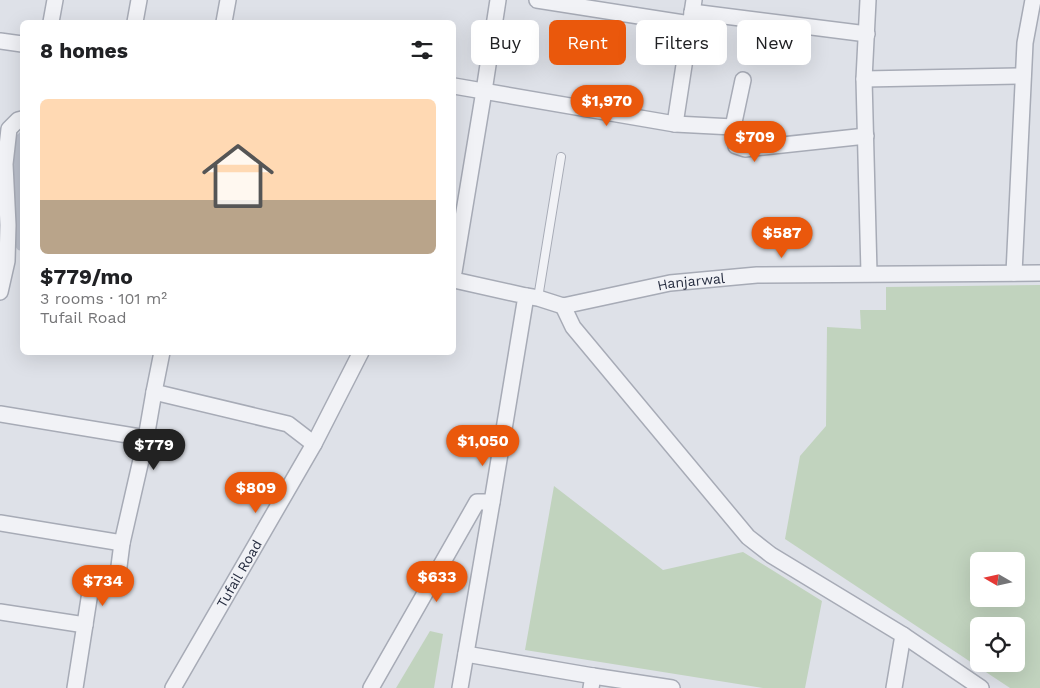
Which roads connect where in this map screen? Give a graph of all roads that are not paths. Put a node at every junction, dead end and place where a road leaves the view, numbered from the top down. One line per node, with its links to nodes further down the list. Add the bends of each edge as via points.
1 (55, 0): 9 (street)
2 (139, 0): 10 (street)
3 (228, 0): 11 (street)
4 (498, 0): 19 (street)
5 (537, 0): 8 (street)
6 (868, 0): 12 (street)
7 (1032, 0): 15 (street)
8 (692, 12): 12 (street); 21 (street)
9 (51, 20)
10 (135, 20)
11 (224, 20)
12 (867, 34): 16 (street)
13 (0, 41): 14 (street)
14 (20, 44)
15 (1023, 76): 16 (street); 27 (street)
16 (864, 78): 23 (street)
17 (744, 80): 22 (street)
18 (456, 86): 19 (street)
19 (484, 91): 21 (street); 25 (street)
20 (20, 120): 30 (street, via 9,129 4,164 7,261)
21 (675, 124): 22 (street)
22 (733, 127): 23 (street, via 736,146 745,149)
23 (866, 136): 26 (street)
24 (561, 157): 31 (lane)
25 (456, 260)
26 (869, 273): 27 (street, Hanjarwal); 32 (street, Hanjarwal, via 757,275 670,283)
27 (1014, 273): 28 (street, Hanjarwal)
28 (1040, 273)
29 (456, 280): 31 (street, Hanjarwal)
30 (0, 292)
31 (532, 297): 32 (street, Hanjarwal); 39 (street)
32 (563, 306): 44 (street, via 573,327 748,537 771,555)
33 (161, 355): 35 (street)
34 (359, 355): 38 (street, Tufail Road)
35 (154, 392): 37 (street); 38 (street, via 288,424)
36 (0, 414): 37 (street)
37 (146, 438): 41 (street)
38 (314, 444): 48 (street, Tufail Road)
39 (492, 502): 45 (street); 49 (street, via 477,502)
40 (0, 524): 41 (street)
41 (122, 543): 43 (street, via 117,582 98,580 93,583)
42 (0, 612): 43 (street)
43 (85, 625): 47 (street)
44 (903, 636): 52 (street); 53 (street)
45 (466, 654): 46 (street); 50 (street)
46 (592, 682): 51 (street)
47 (75, 688)
48 (174, 688)
49 (371, 688)
50 (460, 688)
51 (672, 688)
52 (894, 688)
53 (981, 688)

